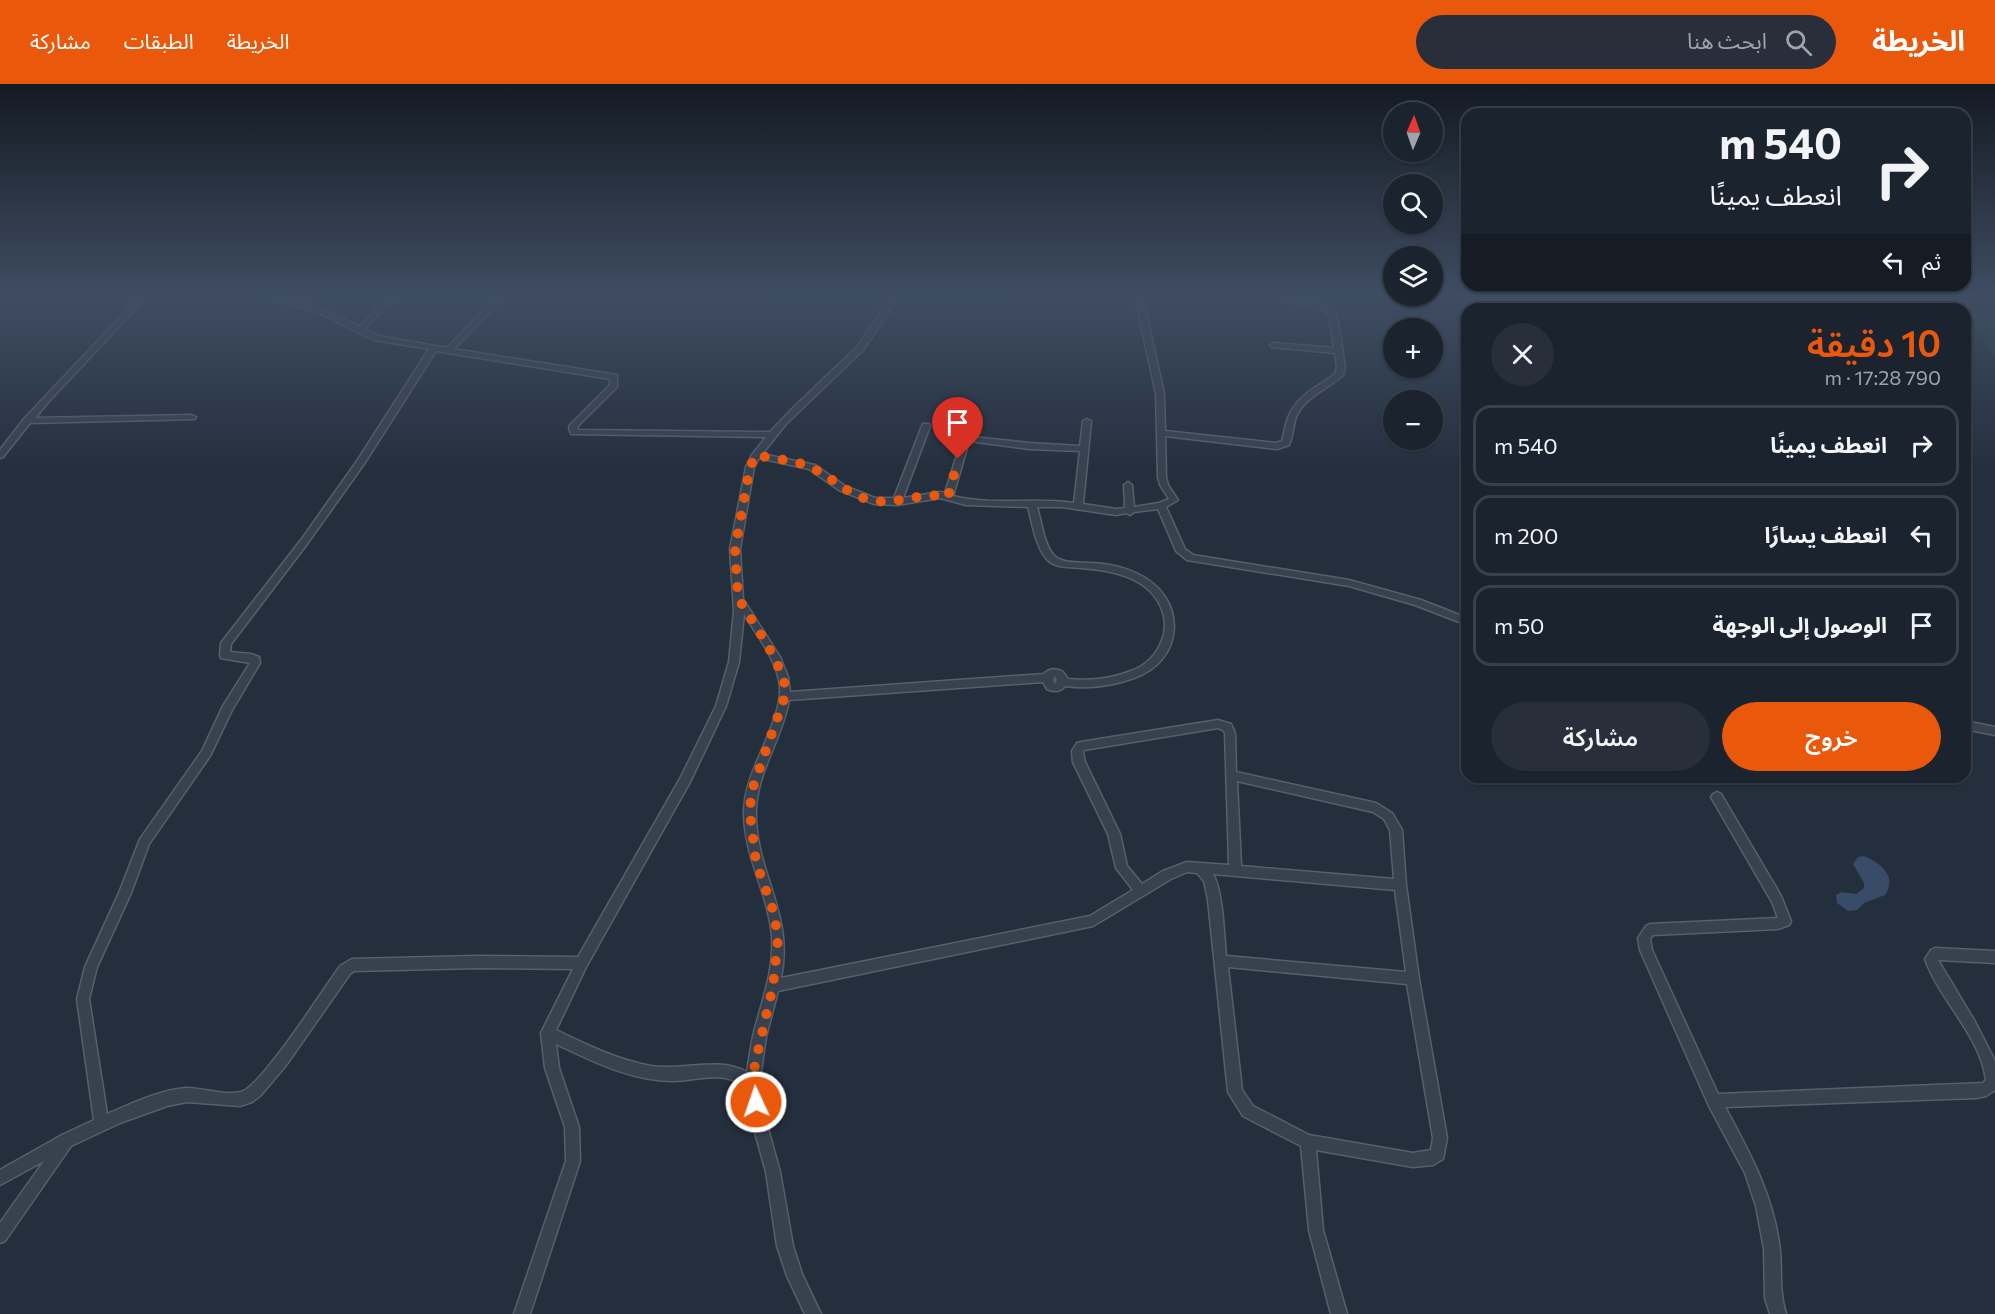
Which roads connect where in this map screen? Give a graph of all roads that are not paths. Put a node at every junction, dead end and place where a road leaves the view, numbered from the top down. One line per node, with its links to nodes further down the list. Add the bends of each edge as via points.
1 (88, 355): 8 (street)
2 (429, 355): 42 (street, via 361,462 226,643 225,655 251,658 255,663 206,753 144,842 86,986 83,999)
3 (488, 355): 12 (street, via 614,377 614,385 573,427 574,432)
4 (853, 355): 12 (street)
5 (1152, 355): 11 (street, via 1160,394)
6 (1339, 355): 11 (street, via 1339,375 1300,403 1283,446)
7 (192, 417): 8 (street)
8 (27, 421): 14 (street)
9 (1086, 421): 13 (street)
10 (926, 426): 18 (street)
11 (1161, 433): 21 (street, via 1162,477 1174,500)
12 (774, 435): 15 (street)
13 (1084, 449): 17 (street, via 966,438); 20 (street)
14 (0, 455)
15 (756, 455): 18 (street, via 812,467 865,498); 23 (street, via 745,487 735,549)
16 (1128, 485): 22 (street)
17 (948, 497): 18 (street, via 936,495); 19 (street, via 966,502)
18 (897, 502)
19 (1032, 505): 20 (street); 25 (street, via 1050,558 1118,571 1142,579 1158,594 1169,618 1170,632 1153,662 1139,672 1097,682 1064,682 1053,687 1047,678)
20 (1078, 506): 22 (street)
21 (1161, 506): 22 (street); 24 (street, via 1181,551 1190,558 1349,583 1418,602)
22 (1130, 512)
23 (738, 598): 25 (street, via 784,678); 36 (street, via 734,662 721,706 686,779)
24 (1461, 620)
25 (785, 696): 38 (street, via 751,793 750,814 756,862 777,926)
26 (1971, 726): 27 (street)
27 (1995, 732)
28 (1231, 775): 31 (street); 32 (street, via 1376,808 1388,816 1396,830); 33 (street, via 1230,733 1218,724 1078,748 1079,762 1114,834 1122,868)
29 (1717, 797): 41 (street, via 1777,900 1785,921 1650,930 1644,938)
30 (1200, 868): 31 (street); 33 (street, via 1179,869); 35 (street, via 1210,879)
31 (1235, 870): 32 (street)
32 (1400, 885): 37 (street)
33 (1142, 891): 38 (street, via 1085,924)
34 (1995, 957): 41 (street, via 1943,953 1931,959 1993,1073 1993,1083 1986,1089)
35 (1222, 961): 37 (street); 44 (street, via 1235,1092 1248,1111)
36 (582, 963): 39 (street); 42 (street, via 352,965 266,1080 247,1097 177,1096)
37 (1413, 979): 44 (street, via 1440,1138 1438,1154 1413,1160)
38 (773, 986): 40 (street, via 760,1033)
39 (548, 1033): 40 (street, via 602,1058 646,1071 735,1072 743,1075); 47 (street, via 552,1068 574,1144 567,1180)
40 (752, 1089): 48 (street, via 773,1172 785,1246)
41 (1714, 1101): 50 (street, via 1751,1170 1763,1206)
42 (101, 1123): 43 (street)
43 (69, 1138): 45 (street); 46 (street)
44 (1308, 1142): 49 (street, via 1317,1236)
45 (0, 1178)
46 (0, 1236)
47 (522, 1314)
48 (813, 1314)
49 (1339, 1314)
50 (1778, 1314)

